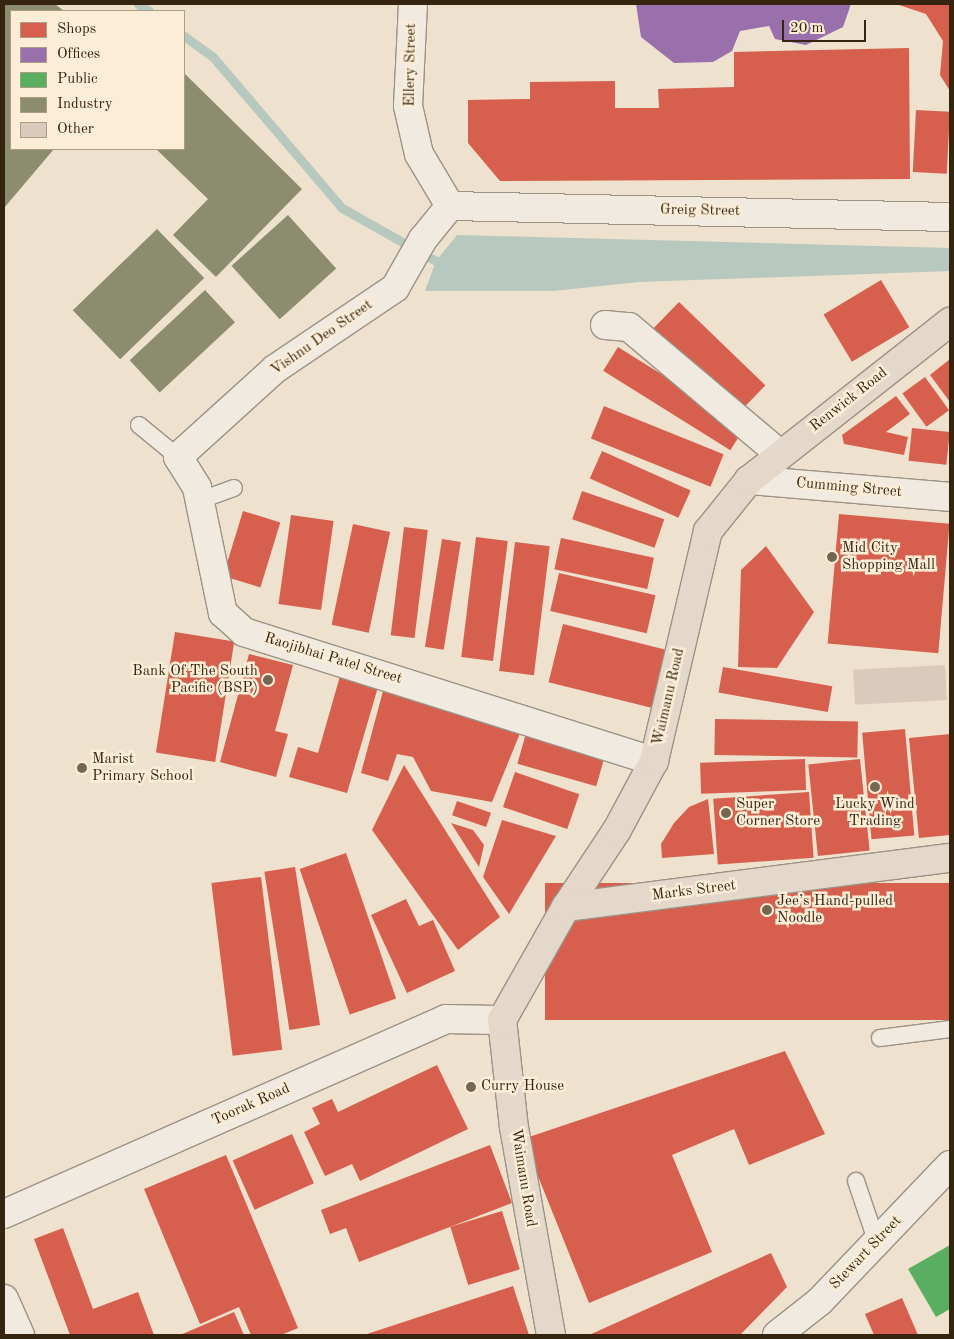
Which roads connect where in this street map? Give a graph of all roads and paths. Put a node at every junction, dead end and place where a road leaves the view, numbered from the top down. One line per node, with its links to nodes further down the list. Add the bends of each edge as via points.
1 (413, 4): 2 (street, Ellery Street, via 408,106 419,154)
2 (450, 206): 3 (street, Greig Street); 8 (street, Vishnu Deo Street, via 423,239 395,288 275,369)
3 (950, 216)
4 (950, 322): 7 (main road, Renwick Road)
5 (605, 325): 7 (street, via 629,327)
6 (139, 425): 8 (lane, Raojibhai Patel Street)
7 (780, 454): 9 (main road, Renwick Road)
8 (178, 457): 12 (street, Raojibhai Patel Street)
9 (749, 480): 11 (street, Cumming Street); 13 (main road, Waimanu Road, via 708,531)
10 (234, 488): 12 (lane)
11 (950, 497)
12 (200, 500): 13 (street, Raojibhai Patel Street, via 223,613 244,632)
13 (654, 760): 15 (main road, Waimanu Road, via 617,830)
14 (950, 858): 15 (main road, Marks Street)
15 (566, 907): 16 (main road)
16 (502, 1020): 21 (street, Toorak Road, via 446,1019); 25 (main road, Waimanu Road, via 514,1128)
17 (950, 1029): 18 (lane)
18 (880, 1038)
19 (950, 1165): 22 (street, Stewart Street)
20 (856, 1181): 22 (lane)
21 (4, 1214)
22 (877, 1243): 26 (street, Stewart Street, via 820,1301)
23 (4, 1299): 24 (street)
24 (20, 1335)
25 (551, 1335)
26 (777, 1335)

